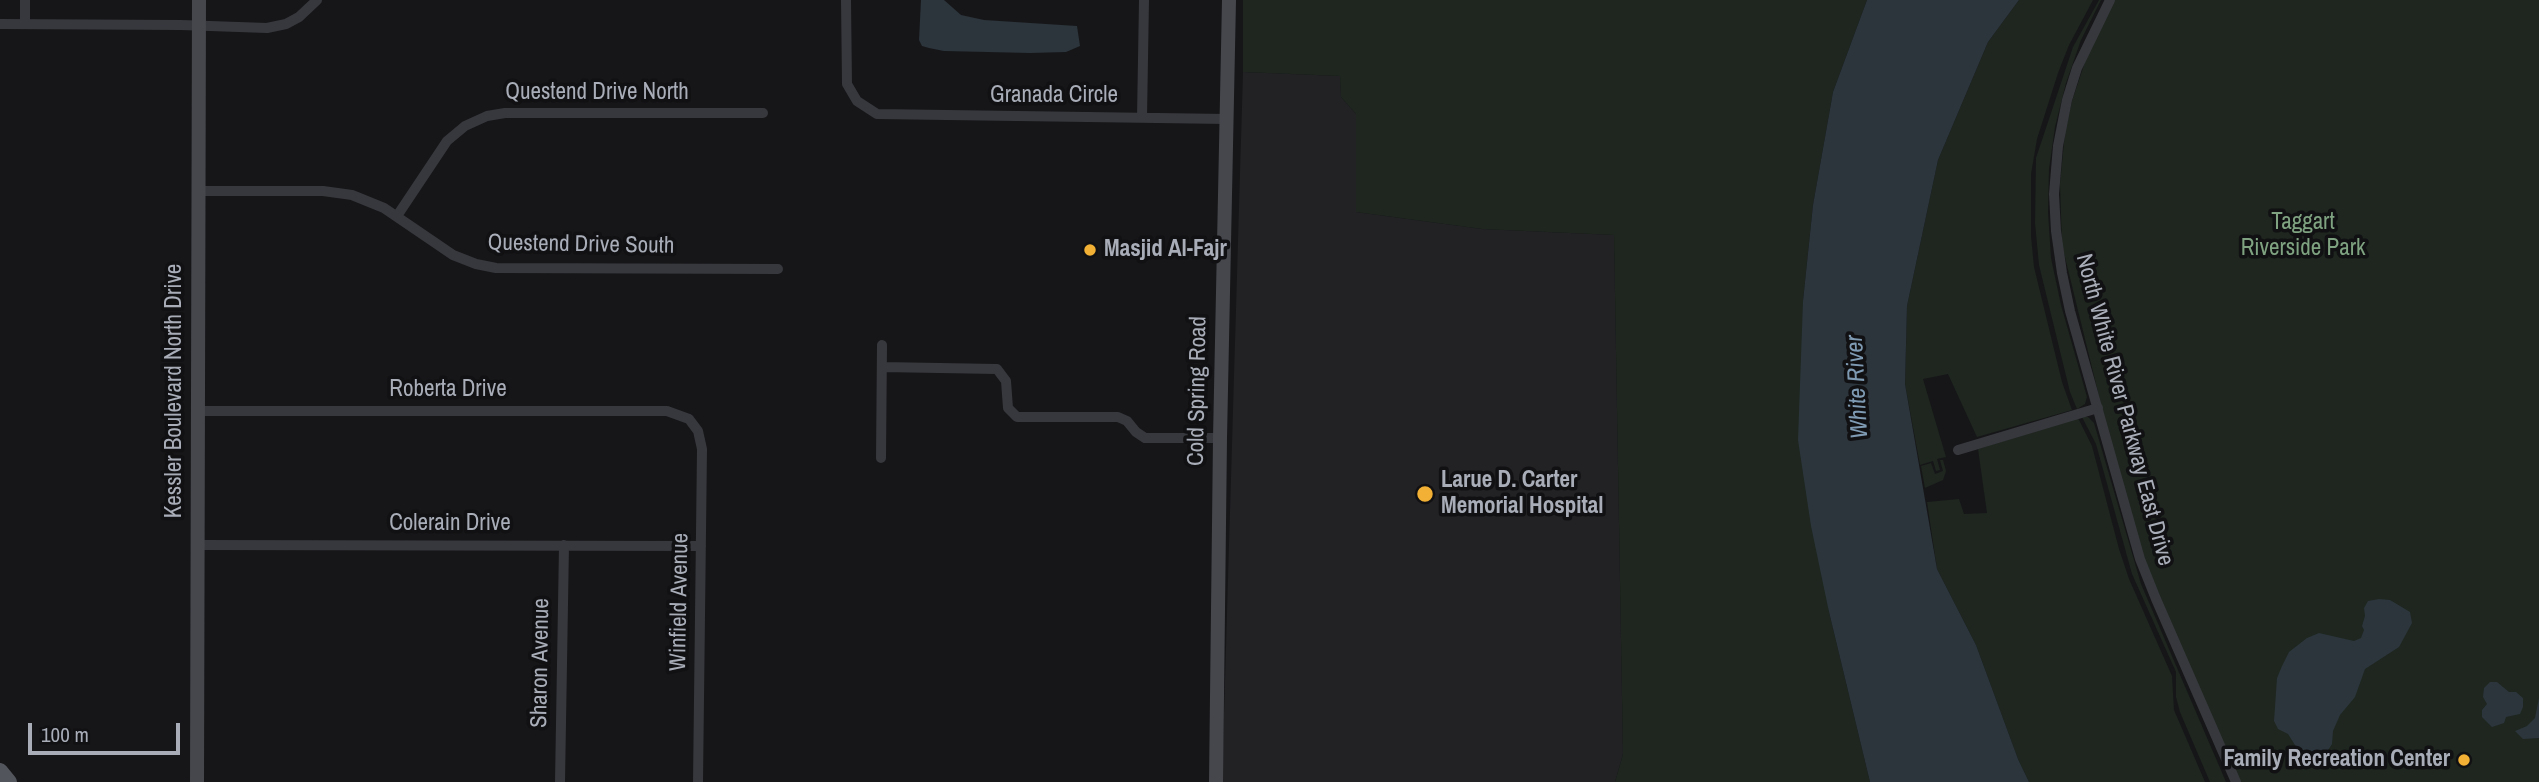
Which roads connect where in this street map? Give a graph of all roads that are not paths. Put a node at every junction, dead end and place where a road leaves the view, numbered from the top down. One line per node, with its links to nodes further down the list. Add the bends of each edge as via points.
1 (25, 0): 9 (street)
2 (199, 0): 10 (main road, Kessler Boulevard North Drive)
3 (317, 0): 10 (street, via 299,17 276,26)
4 (846, 0): 12 (street, Granada Circle, via 848,84 857,101 872,112)
5 (1144, 0): 12 (street)
6 (1229, 0): 13 (main road, Cold Spring Road)
7 (2110, 0): 19 (street, North White River Parkway East Drive, via 2074,78 2054,179 2064,283)
8 (0, 24): 9 (street)
9 (24, 24): 10 (street)
10 (199, 27): 14 (main road, Kessler Boulevard North Drive)
11 (763, 113): 15 (street, Questend Drive North, via 486,116 447,141)
12 (1142, 118): 13 (street, Granada Circle)
13 (1227, 118): 22 (main road, Cold Spring Road)
14 (199, 191): 15 (street, Questend Drive South, via 338,192 371,201); 20 (main road, Kessler Boulevard North Drive)
15 (397, 216): 16 (street, Questend Drive South, via 453,255 496,268)
16 (778, 269)
17 (882, 345): 18 (street)
18 (881, 367): 22 (street, via 997,369 1006,381 1007,407 1017,417 1118,417 1145,438); 24 (street)
19 (2098, 408): 23 (street); 34 (street, North White River Parkway East Drive, via 2144,568)
20 (198, 411): 21 (street, Roberta Drive, via 667,411); 25 (main road, Kessler Boulevard North Drive)
21 (693, 424): 27 (street, Winfield Avenue, via 702,449)
22 (1220, 438): 33 (main road, Cold Spring Road)
23 (1958, 450)
24 (881, 458)
25 (198, 545): 26 (street, Colerain Drive); 30 (main road, Kessler Boulevard North Drive)
26 (564, 545): 27 (street, Colerain Drive); 31 (street, Sharon Avenue)
27 (701, 546): 32 (street, Winfield Avenue)
28 (0, 771): 29 (main road)
29 (9, 782)
30 (197, 782)
31 (560, 782)
32 (698, 782)
33 (1216, 782)
34 (2236, 782)

